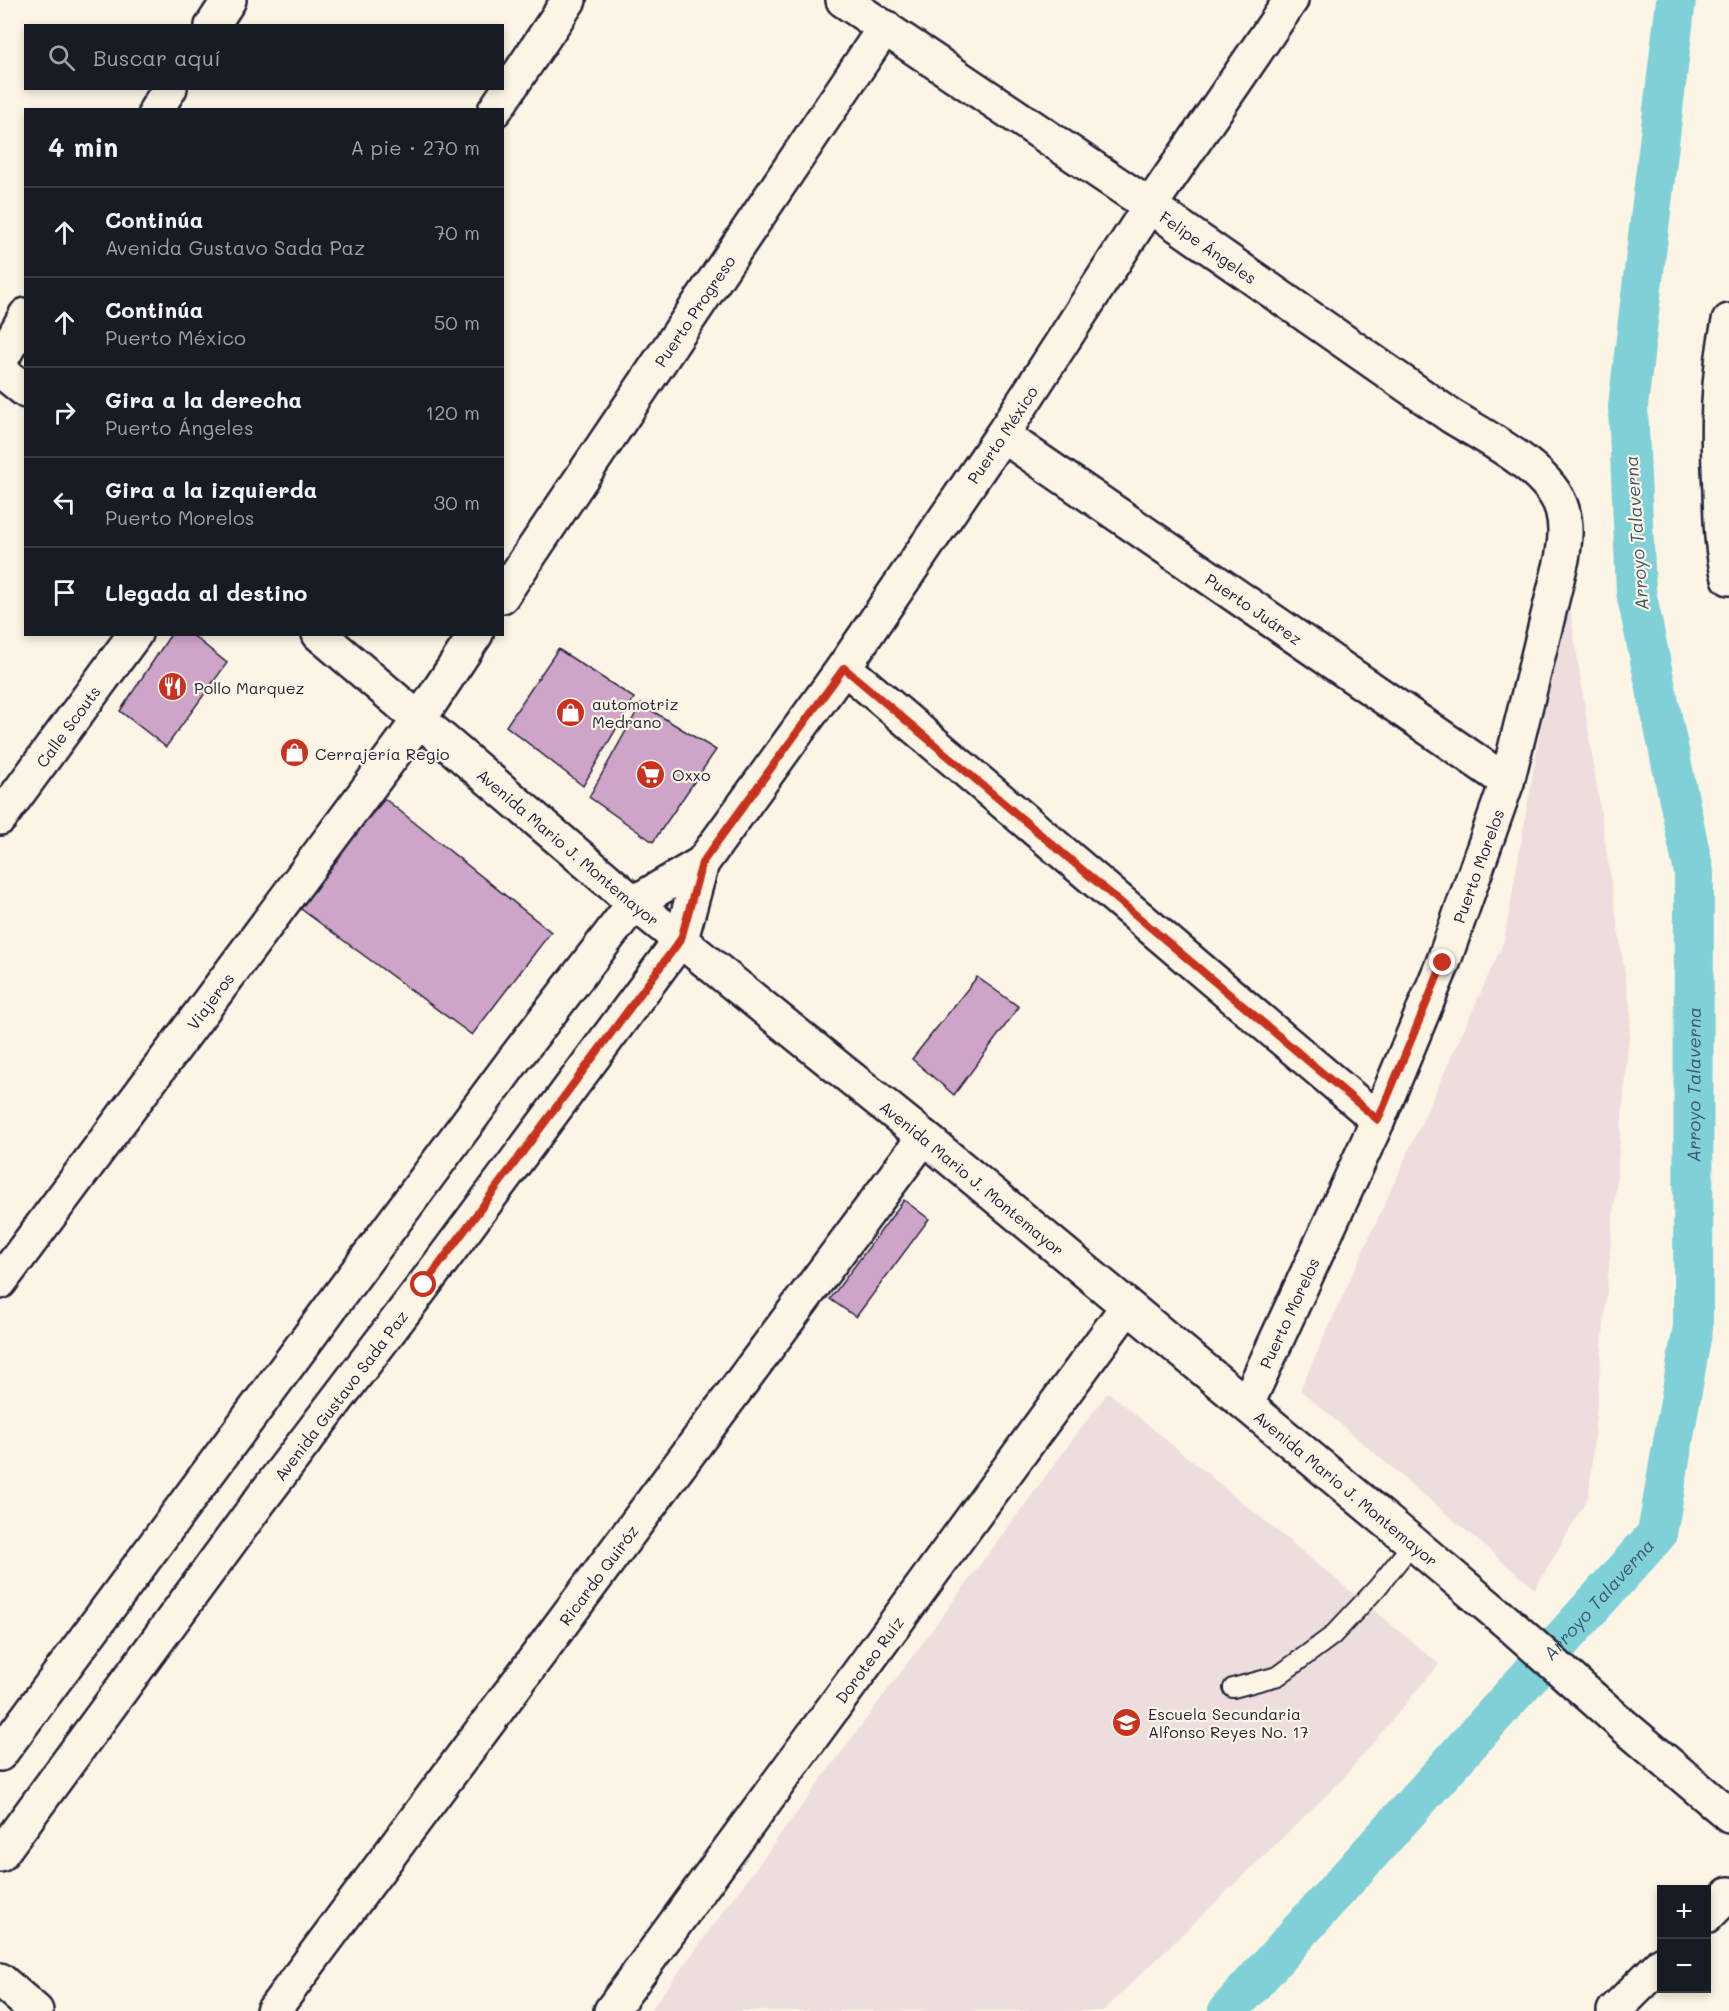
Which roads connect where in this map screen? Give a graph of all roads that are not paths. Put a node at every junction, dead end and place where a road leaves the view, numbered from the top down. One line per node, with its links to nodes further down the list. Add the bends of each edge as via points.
1 (229, 0): 5 (street)
2 (569, 0): 9 (street)
3 (843, 0): 6 (street, Felipe Ángeles)
4 (1292, 0): 10 (street, Puerto México)
5 (213, 24)
6 (885, 27): 10 (street, Felipe Ángeles); 19 (street, Puerto Progreso)
7 (169, 90): 8 (street)
8 (157, 108)
9 (496, 108)
10 (1150, 206): 16 (street, Puerto México); 17 (street, Felipe Ángeles, via 1535,471 1552,489)
11 (24, 319): 13 (street)
12 (1729, 321): 18 (street, via 1722,356 1718,456 1722,553)
13 (0, 362)
14 (0, 370): 15 (street)
15 (24, 389)
16 (1002, 435): 23 (street, Puerto México); 25 (street, Puerto Juárez)
17 (1562, 508): 25 (street, Puerto Morelos, via 1566,531 1562,559)
18 (1729, 578)
19 (504, 593)
20 (134, 636): 26 (street, Calle Scouts)
21 (320, 636): 24 (street, Avenida Mario J. Montemayor)
22 (475, 636): 24 (street)
23 (844, 668): 27 (street, Puerto México); 30 (street)
24 (419, 720): 28 (street, Avenida Mario J. Montemayor); 32 (street, Viajeros)
25 (1507, 782): 30 (street, Puerto Morelos, via 1443,963)
26 (0, 818)
27 (702, 863): 28 (street, Puerto México); 29 (street, Puerto México)
28 (634, 903): 29 (street, Avenida Mario J. Montemayor); 37 (street)
29 (681, 939): 31 (street, Avenida Mario J. Montemayor); 39 (street, Avenida Gustavo Sada Paz)
30 (1378, 1120): 34 (street, Puerto Morelos)
31 (924, 1137): 33 (street, Avenida Mario J. Montemayor); 45 (street, Ricardo Quiróz)
32 (0, 1282)
33 (1127, 1307): 34 (street, Avenida Mario J. Montemayor); 46 (street, Doroteo Ruíz)
34 (1247, 1404): 35 (street, Avenida Mario J. Montemayor)
35 (1413, 1543): 36 (lane, via 1332,1636 1278,1676); 38 (street, Avenida Mario J. Montemayor)
36 (1233, 1688)
37 (0, 1754)
38 (1729, 1815)
39 (0, 1855)
40 (1729, 1894): 41 (street)
41 (1711, 1913)
42 (1657, 1968): 47 (street)
43 (0, 1980): 44 (street)
44 (36, 2011)
45 (273, 2011)
46 (611, 2011)
47 (1614, 2011)

